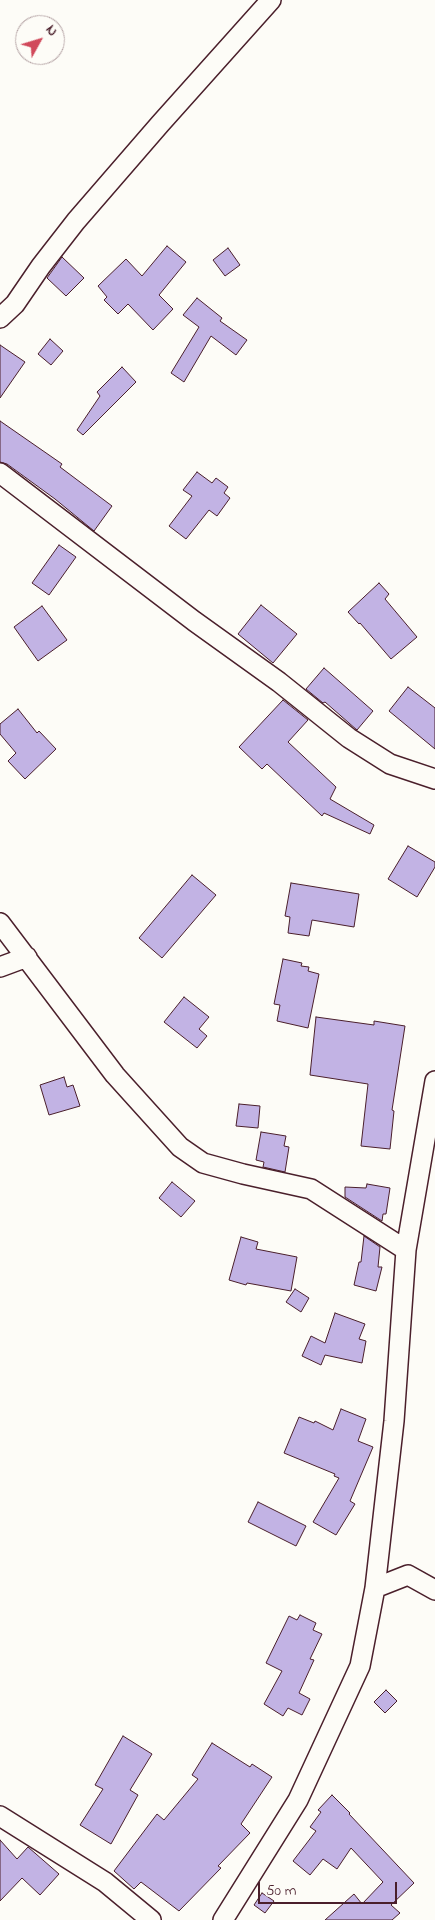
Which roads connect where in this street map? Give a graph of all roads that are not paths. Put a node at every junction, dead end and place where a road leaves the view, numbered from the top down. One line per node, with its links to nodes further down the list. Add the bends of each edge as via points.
1 (271, 0): 2 (street, via 76,221 15,304)
2 (0, 318)
3 (0, 473): 4 (street, via 349,738 390,764)
4 (435, 779)
5 (0, 923): 6 (street)
6 (27, 958): 7 (street); 10 (street, via 114,1075 180,1147 203,1163 310,1189)
7 (0, 967)
8 (435, 1081): 9 (street)
9 (429, 1154): 10 (street)
10 (406, 1250): 11 (street, via 394,1421)
11 (375, 1588): 12 (street, via 408,1575); 15 (street, via 360,1666 298,1800)
12 (435, 1590)
13 (0, 1816): 14 (street, via 105,1882)
14 (150, 1920)
15 (223, 1920)

